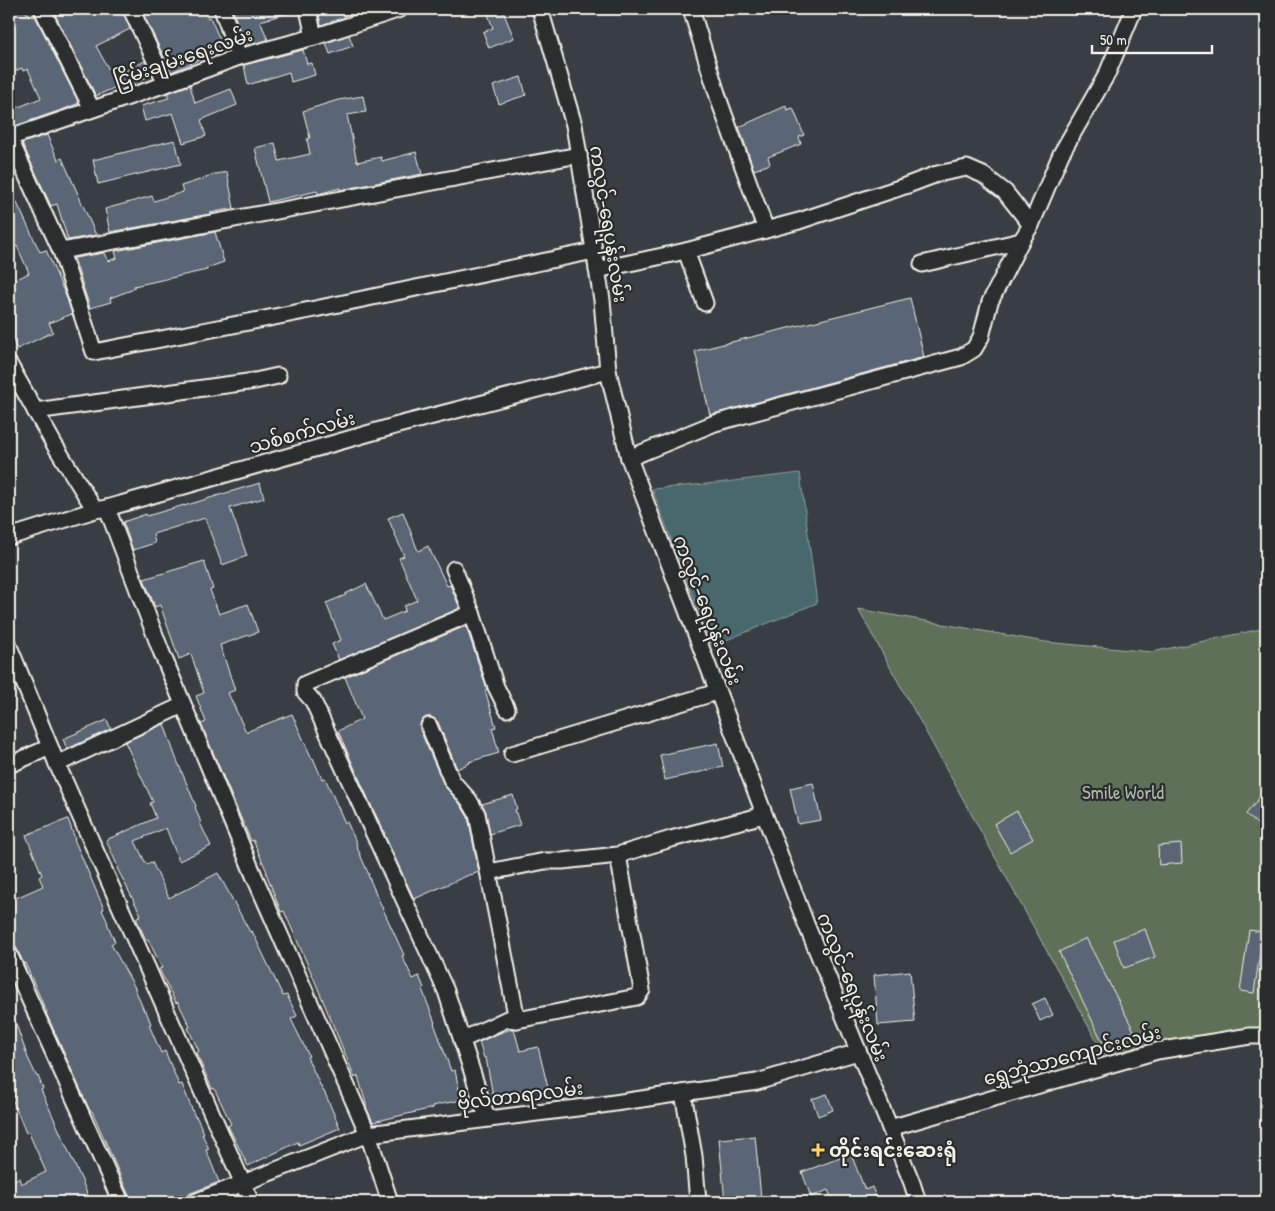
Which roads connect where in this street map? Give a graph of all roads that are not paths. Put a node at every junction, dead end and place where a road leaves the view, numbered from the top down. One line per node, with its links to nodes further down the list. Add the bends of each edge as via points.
1 (42, 9): 12 (street)
2 (131, 9): 11 (street)
3 (222, 9): 10 (street)
4 (308, 9): 9 (street)
5 (400, 9): 9 (street, ငြိမ်းချမ်းရေးလမ်း)
6 (540, 9): 14 (street, ကလွင်-ရေပုန်းလမ်း, via 574,126)
7 (691, 9): 16 (street)
8 (1134, 9): 15 (street, via 1107,74 1061,154)
9 (314, 37): 10 (street, ငြိမ်းချမ်းရေးလမ်း)
10 (239, 57): 11 (street, ငြိမ်းချမ်းရေးလမ်း)
11 (166, 84): 12 (street, ငြိမ်းချမ်းရေးလမ်း)
12 (92, 109): 13 (street, ငြိမ်းချမ်းရေးလမ်း)
13 (9, 138): 19 (street)
14 (579, 155): 18 (street, ကလွင်-ရေပုန်းလမ်း); 19 (street)
15 (1031, 225): 16 (street, via 1005,192 983,174 967,168 937,174); 17 (street)
16 (766, 230): 20 (street)
17 (1020, 240): 21 (street); 28 (street, via 990,302 981,336 974,349 961,357 714,423)
18 (594, 250): 19 (street, via 319,309 94,352); 22 (street, ကလွင်-ရေပုန်းလမ်း)
19 (61, 251)
20 (686, 251): 22 (street); 23 (street)
21 (922, 264)
22 (597, 270): 25 (street, ကလွင်-ရေပုန်းလမ်း)
23 (704, 303)
24 (9, 364): 27 (street)
25 (608, 371): 28 (street, ကလွင်-ရေပုန်းလမ်း); 29 (street, သစ်စက်လမ်း, via 398,425)
26 (278, 376): 27 (street)
27 (36, 411): 29 (street)
28 (629, 458): 34 (street, ကလွင်-ရေပုန်းလမ်း)
29 (101, 509): 30 (street, သစ်စက်လမ်း); 35 (street)
30 (9, 537)
31 (454, 569): 32 (street)
32 (472, 613): 36 (street, via 496,687); 48 (street, via 304,684 446,991)
33 (9, 646): 38 (street)
34 (718, 692): 39 (street); 42 (street, ကလွင်-ရေပုန်းလမ်း)
35 (183, 705): 40 (street); 53 (street)
36 (507, 709)
37 (429, 726): 44 (street, via 452,781 477,814)
38 (50, 747): 40 (street); 41 (street)
39 (512, 754)
40 (57, 764): 54 (street)
41 (9, 765)
42 (764, 815): 43 (street); 49 (street, ကလွင်-ရေပုန်းလမ်း)
43 (618, 855): 44 (street, via 545,861); 46 (street, via 642,990 637,997)
44 (489, 872): 46 (street)
45 (9, 954): 55 (street)
46 (517, 1020): 48 (street, via 507,1019)
47 (1266, 1036): 52 (street, ရွှေဘုံသာကျောင်းလမ်း, via 1157,1050)
48 (462, 1040): 51 (street)
49 (858, 1052): 50 (street, ဗိုလ်တာရာလမ်း, via 757,1082); 52 (street, ကလွင်-ရေပုန်းလမ်း)
50 (683, 1093): 51 (street, ဗိုလ်တာရာလမ်း); 59 (street)
51 (487, 1118): 53 (street, ဗိုလ်တာရာလမ်း)
52 (890, 1128): 60 (street, ကလွင်-ရေပုန်းလမ်း)
53 (368, 1134): 54 (street, ဗိုလ်တာရာလမ်း); 58 (street)
54 (242, 1184): 56 (street, ဗိုလ်တာရာလမ်း); 57 (street)
55 (122, 1202)
56 (195, 1202)
57 (251, 1202)
58 (390, 1202)
59 (698, 1202)
60 (918, 1202)

